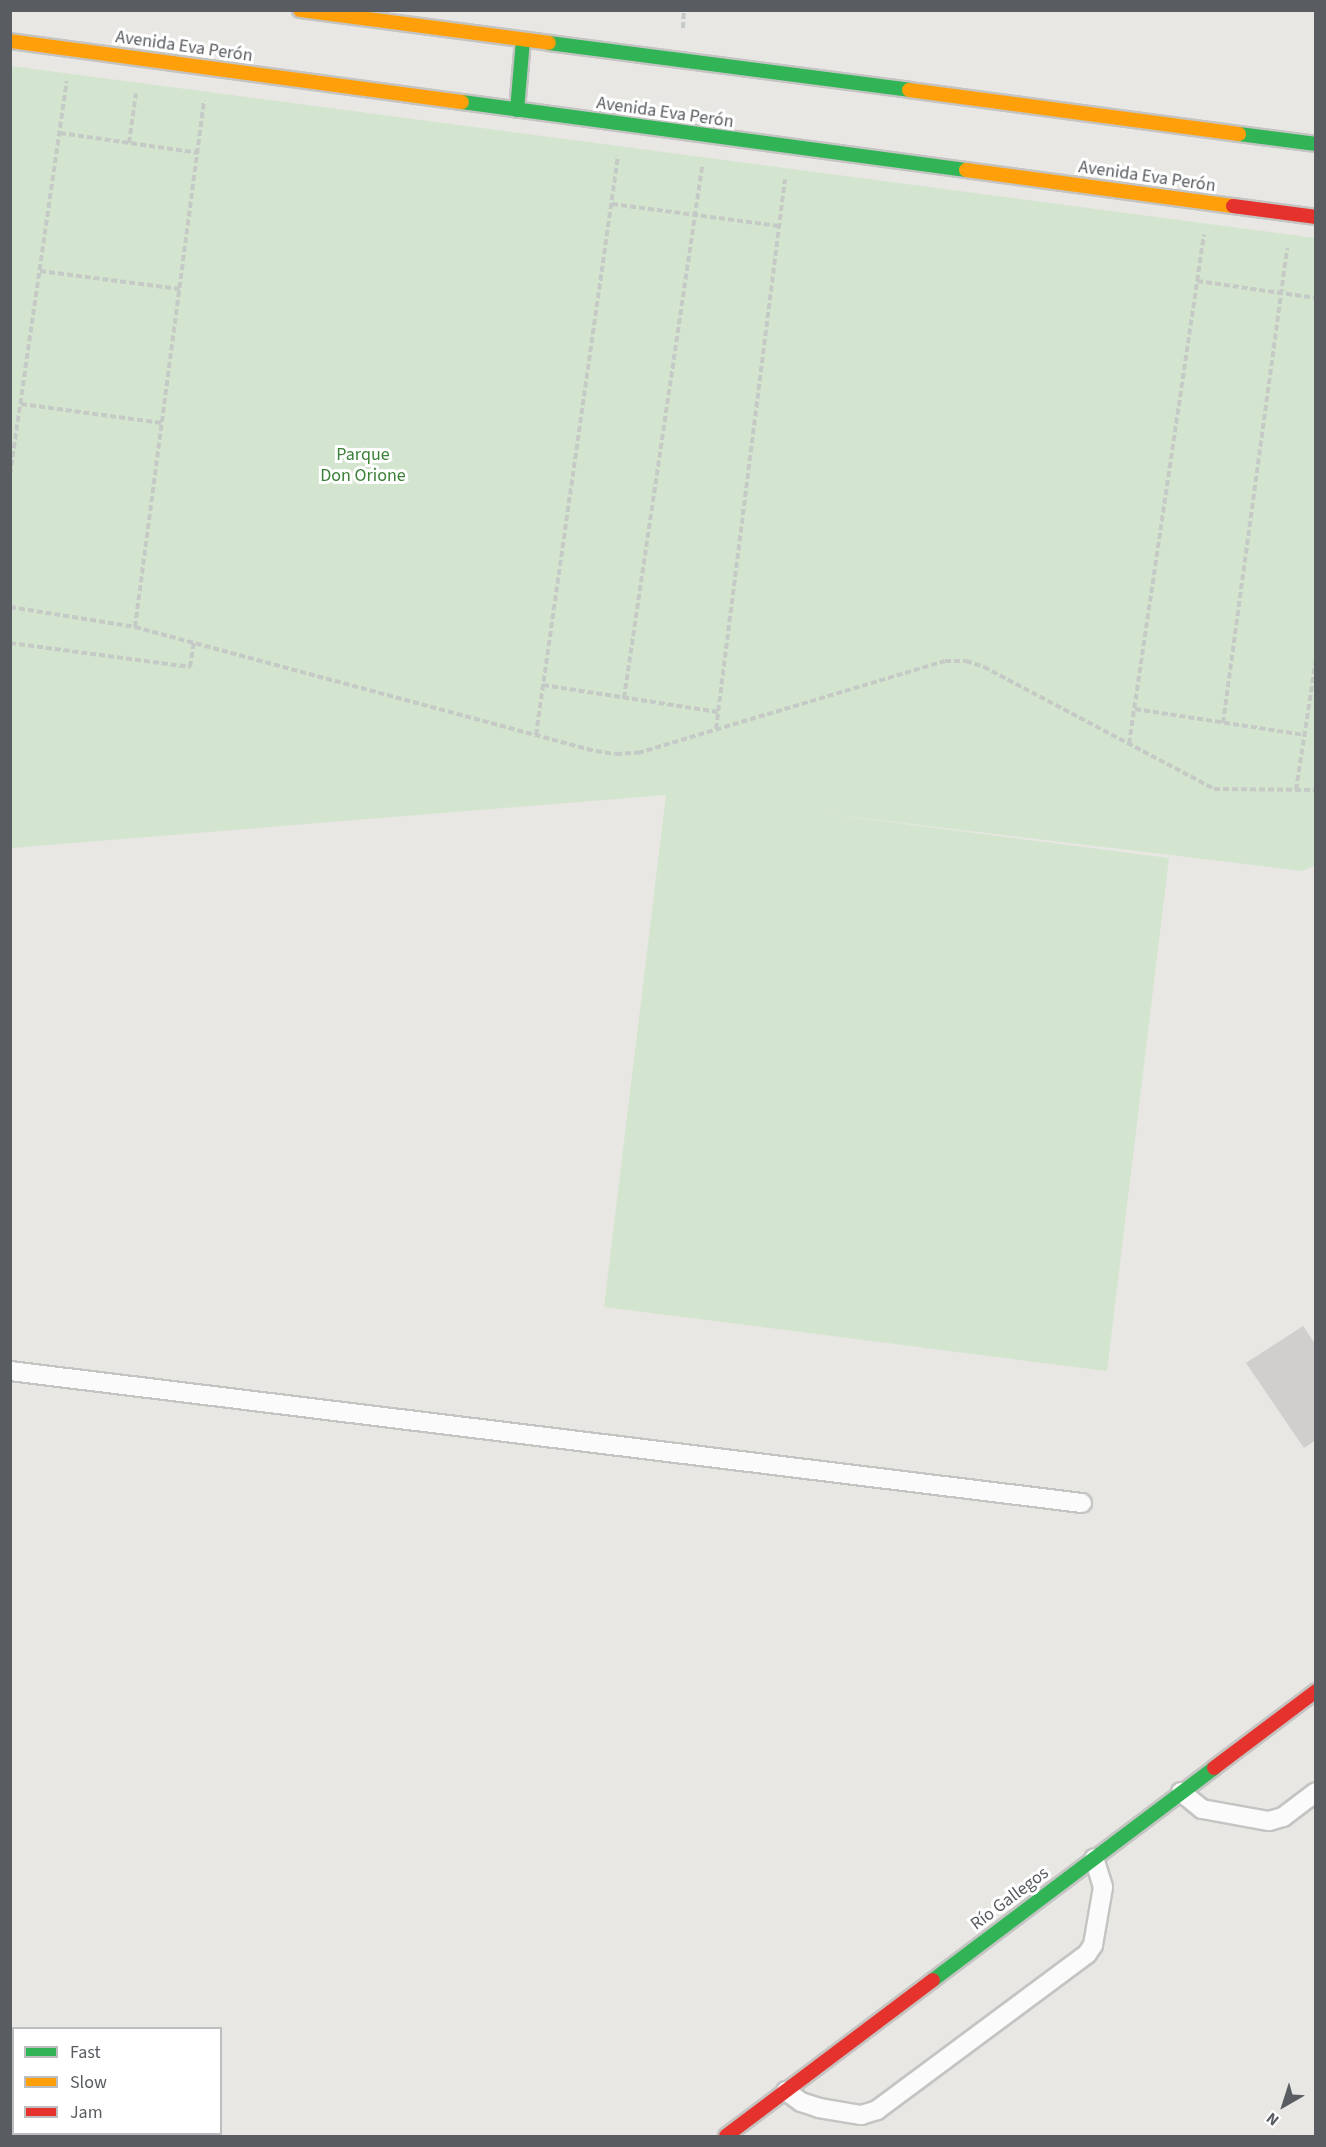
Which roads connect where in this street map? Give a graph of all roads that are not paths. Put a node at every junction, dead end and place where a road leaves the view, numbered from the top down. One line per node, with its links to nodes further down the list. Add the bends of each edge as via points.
1 (300, 10): 2 (main road)
2 (523, 40): 4 (main road); 5 (main road)
3 (10, 41): 4 (main road, Avenida Eva Perón)
4 (517, 110): 6 (main road, Avenida Eva Perón)
5 (1316, 144)
6 (1316, 217)
7 (10, 1371): 8 (lane)
8 (1082, 1503)
9 (1316, 1691): 10 (main road, Río Gallegos)
10 (1181, 1792): 11 (lane, via 1202,1809 1269,1821 1283,1817); 12 (main road, Río Gallegos)
11 (1316, 1792)
12 (1094, 1858): 13 (main road, Río Gallegos); 13 (lane, via 1103,1887 1093,1945 1087,1954 877,2110 861,2115 819,2108)
13 (786, 2091): 14 (main road, Río Gallegos)
14 (726, 2136)

